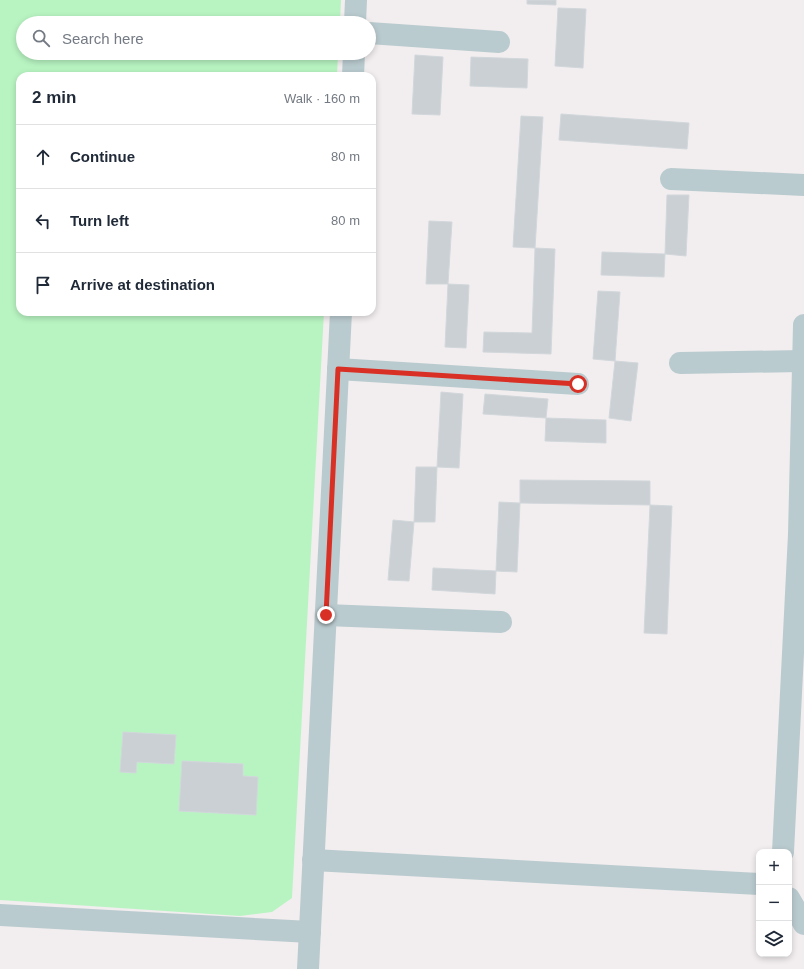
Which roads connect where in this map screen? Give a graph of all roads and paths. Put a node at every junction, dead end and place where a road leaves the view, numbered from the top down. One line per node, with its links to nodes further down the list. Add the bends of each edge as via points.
1 (356, 0): 2 (street)
2 (355, 16)
3 (376, 33): 4 (street)
4 (499, 42)
5 (354, 60): 6 (street)
6 (353, 72)
7 (671, 179): 8 (street)
8 (804, 185)
9 (341, 316): 13 (street)
10 (804, 325): 11 (street)
11 (802, 361): 12 (street); 15 (street)
12 (680, 363)
13 (338, 369): 14 (street); 16 (street)
14 (578, 384)
15 (802, 518): 18 (street)
16 (326, 615): 17 (street); 19 (street)
17 (501, 622)
18 (783, 849)
19 (314, 860): 20 (street); 24 (street)
20 (756, 884)
21 (792, 903): 23 (street)
22 (0, 915): 24 (street)
23 (804, 924)
24 (310, 932): 25 (street)
25 (308, 969)

